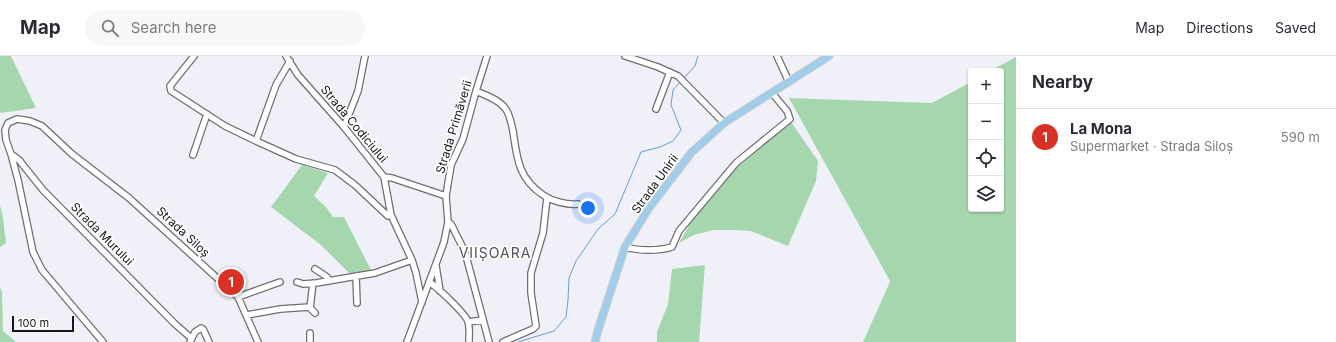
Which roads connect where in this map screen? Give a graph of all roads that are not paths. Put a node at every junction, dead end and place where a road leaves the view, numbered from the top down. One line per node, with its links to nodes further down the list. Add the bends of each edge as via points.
1 (194, 56): 13 (street, via 170,86 171,91)
2 (365, 56): 15 (street, via 358,91)
3 (487, 56): 10 (street, Strada Primăverii)
4 (625, 56): 8 (street)
5 (777, 56): 9 (street)
6 (829, 56): 9 (main road, Strada Unirii)
7 (288, 59): 15 (street, Strada Codiciului, via 298,75); 17 (street)
8 (670, 72): 12 (street); 14 (street, via 678,76)
9 (789, 82): 11 (main road, Strada Unirii)
10 (476, 91): 21 (street, Strada Primăverii, via 463,139 451,164); 22 (street, via 505,107 511,121 518,164 527,180)
11 (772, 93): 14 (main road, Strada Unirii); 26 (street, via 787,111 790,119 736,163 679,231 672,246 646,250)
12 (656, 109)
13 (207, 114): 17 (street); 19 (street)
14 (724, 123): 26 (main road, Strada Unirii, via 696,148 682,165)
15 (344, 127): 20 (street, Strada Codiciului)
16 (6, 140): 18 (street, Strada Murului); 37 (street, Strada Siloș, via 5,130 8,123 16,119 42,126 72,154 129,198)
17 (256, 141): 24 (street, via 296,159 335,170)
18 (11, 154): 46 (street, Strada Murului); 48 (street, via 36,261)
19 (193, 155)
20 (384, 177): 21 (street); 24 (street, Strada Codiciului)
21 (446, 196): 25 (street, Strada Primăverii)
22 (547, 198): 23 (street); 54 (street, via 543,233 531,273 536,326)
23 (578, 204)
24 (391, 216): 27 (street, Strada Codiciului)
25 (448, 222): 28 (street, Strada Primăverii); 43 (street, via 465,252)
26 (625, 247): 55 (main road, Strada Unirii)
27 (412, 260): 30 (street, via 375,273); 38 (street, Strada Codiciului)
28 (436, 263): 34 (street, Strada Primăverii); 36 (street)
29 (315, 269): 31 (street)
30 (356, 276): 31 (street); 39 (street)
31 (329, 280): 35 (street)
32 (280, 282): 37 (street)
33 (297, 282): 35 (street)
34 (429, 282): 36 (street); 38 (street, Strada Primăverii)
35 (313, 283): 40 (street)
36 (440, 291): 44 (street)
37 (238, 297): 42 (street, Strada Siloș)
38 (422, 302): 52 (street, Strada Primăverii)
39 (357, 303)
40 (310, 307): 41 (street); 42 (street)
41 (315, 313)
42 (247, 315): 50 (street, Strada Siloș)
43 (483, 320): 44 (street); 53 (street)
44 (468, 322): 47 (street)
45 (310, 333): 51 (street)
46 (190, 340): 49 (street, via 201,328)
47 (469, 341)
48 (103, 342)
49 (209, 342)
50 (258, 342)
51 (310, 342)
52 (407, 342)
53 (489, 342)
54 (503, 342)
55 (595, 342)

